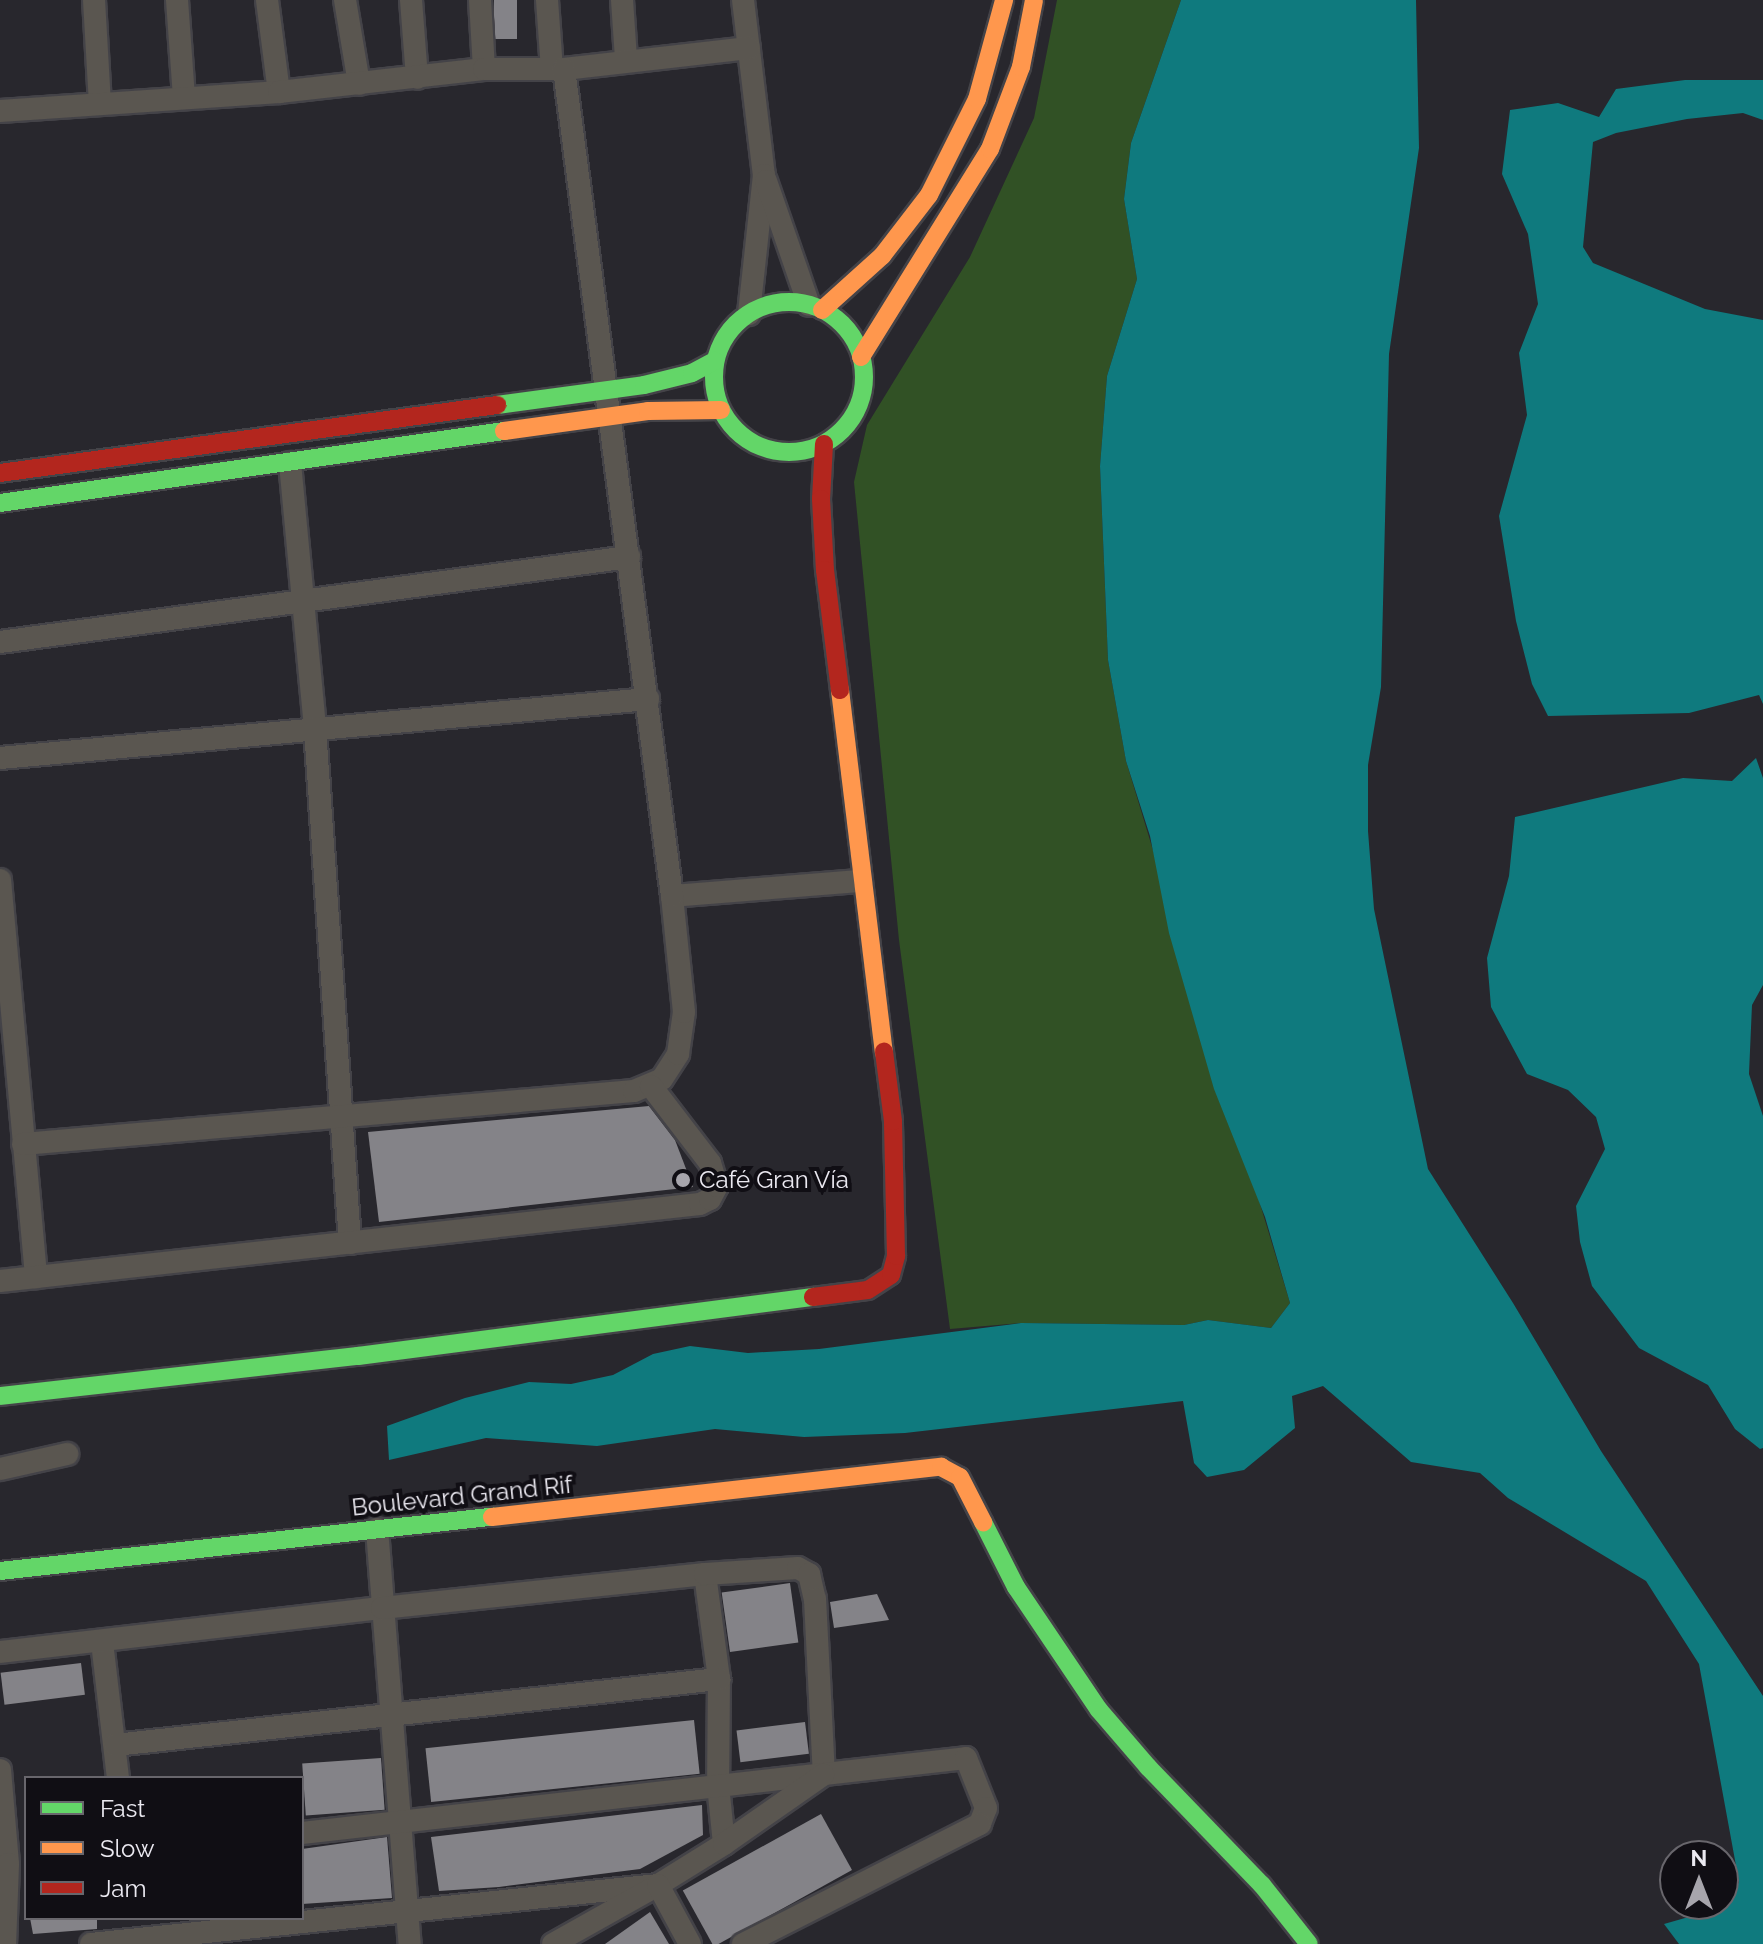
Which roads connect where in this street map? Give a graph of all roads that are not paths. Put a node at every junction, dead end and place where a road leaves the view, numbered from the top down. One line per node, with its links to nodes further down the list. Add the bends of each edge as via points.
1 (94, 0): 20 (street)
2 (177, 0): 19 (street)
3 (267, 0): 18 (street)
4 (345, 0): 17 (street)
5 (411, 0): 16 (street)
6 (480, 0): 14 (street)
7 (547, 0): 15 (street)
8 (622, 0): 13 (street)
9 (743, 0): 12 (street)
10 (1004, 0): 23 (main road, via 977,99 929,195 882,256)
11 (1034, 0): 25 (main road, via 1021,67 990,149)
12 (749, 48): 13 (street); 22 (street)
13 (626, 59): 15 (street)
14 (484, 69): 15 (street); 16 (street)
15 (558, 69): 27 (street)
16 (417, 78): 17 (street)
17 (359, 84): 18 (street)
18 (279, 92): 19 (street)
19 (184, 98): 20 (street)
20 (100, 103): 21 (street)
21 (0, 111)
22 (764, 175): 23 (street); 24 (street)
23 (815, 308): 24 (main road, via 778,303); 25 (main road, via 839,322)
24 (749, 314): 26 (main road, via 722,343)
25 (861, 357): 30 (main road, via 864,376 854,413)
26 (715, 361): 27 (main road, via 668,381); 28 (main road, via 715,395)
27 (606, 390): 29 (street); 32 (main road)
28 (721, 410): 29 (main road, via 668,409); 30 (main road, via 739,433 763,448 796,452)
29 (610, 417): 31 (main road); 34 (street)
30 (824, 444): 41 (main road, via 823,547)
31 (290, 463): 33 (main road); 35 (street)
32 (0, 473)
33 (0, 503)
34 (629, 557): 35 (street); 37 (street)
35 (303, 603): 36 (street); 38 (street)
36 (0, 642)
37 (648, 699): 38 (street); 42 (street)
38 (315, 728): 39 (street); 45 (street)
39 (0, 758)
40 (0, 880): 43 (street)
41 (860, 881): 42 (street); 50 (main road, via 890,1090 896,1256 891,1275 877,1287 358,1356)
42 (672, 896): 44 (street, via 684,1026 671,1067)
43 (3, 960): 46 (street)
44 (651, 1086): 45 (street); 47 (street, via 710,1163 717,1186 710,1199)
45 (341, 1116): 46 (street); 47 (street)
46 (23, 1144): 48 (street)
47 (350, 1243): 48 (street)
48 (36, 1277): 49 (street)
49 (0, 1281)
50 (0, 1396)
51 (67, 1454): 52 (street)
52 (0, 1469)
53 (377, 1529): 54 (main road, Boulevard Grand Rif); 56 (street); 79 (main road, Boulevard Grand Rif, via 941,1467 960,1477 1016,1587 1099,1710 1262,1885)
54 (0, 1571)
55 (705, 1574): 56 (street); 59 (street); 63 (street, via 787,1567 809,1574 816,1611)
56 (382, 1608): 57 (street); 60 (street)
57 (102, 1642): 58 (street); 61 (street)
58 (0, 1652)
59 (719, 1679): 60 (street); 65 (street)
60 (390, 1715): 61 (street); 66 (street)
61 (115, 1745): 64 (street)
62 (0, 1770): 69 (street)
63 (824, 1774): 65 (street); 68 (street); 78 (street, via 960,1757 969,1763 985,1816 980,1824)
64 (118, 1776)
65 (718, 1785): 66 (street); 68 (street)
66 (398, 1822): 67 (street); 71 (street)
67 (304, 1833)
68 (724, 1844): 70 (street)
69 (11, 1864): 73 (street)
70 (658, 1885): 71 (street); 76 (street); 77 (street)
71 (406, 1912): 72 (street); 75 (street)
72 (156, 1942): 74 (street)
73 (5, 1944)
74 (91, 1944)
75 (410, 1944)
76 (553, 1944)
77 (690, 1944)
78 (743, 1944)
79 (1309, 1944)

